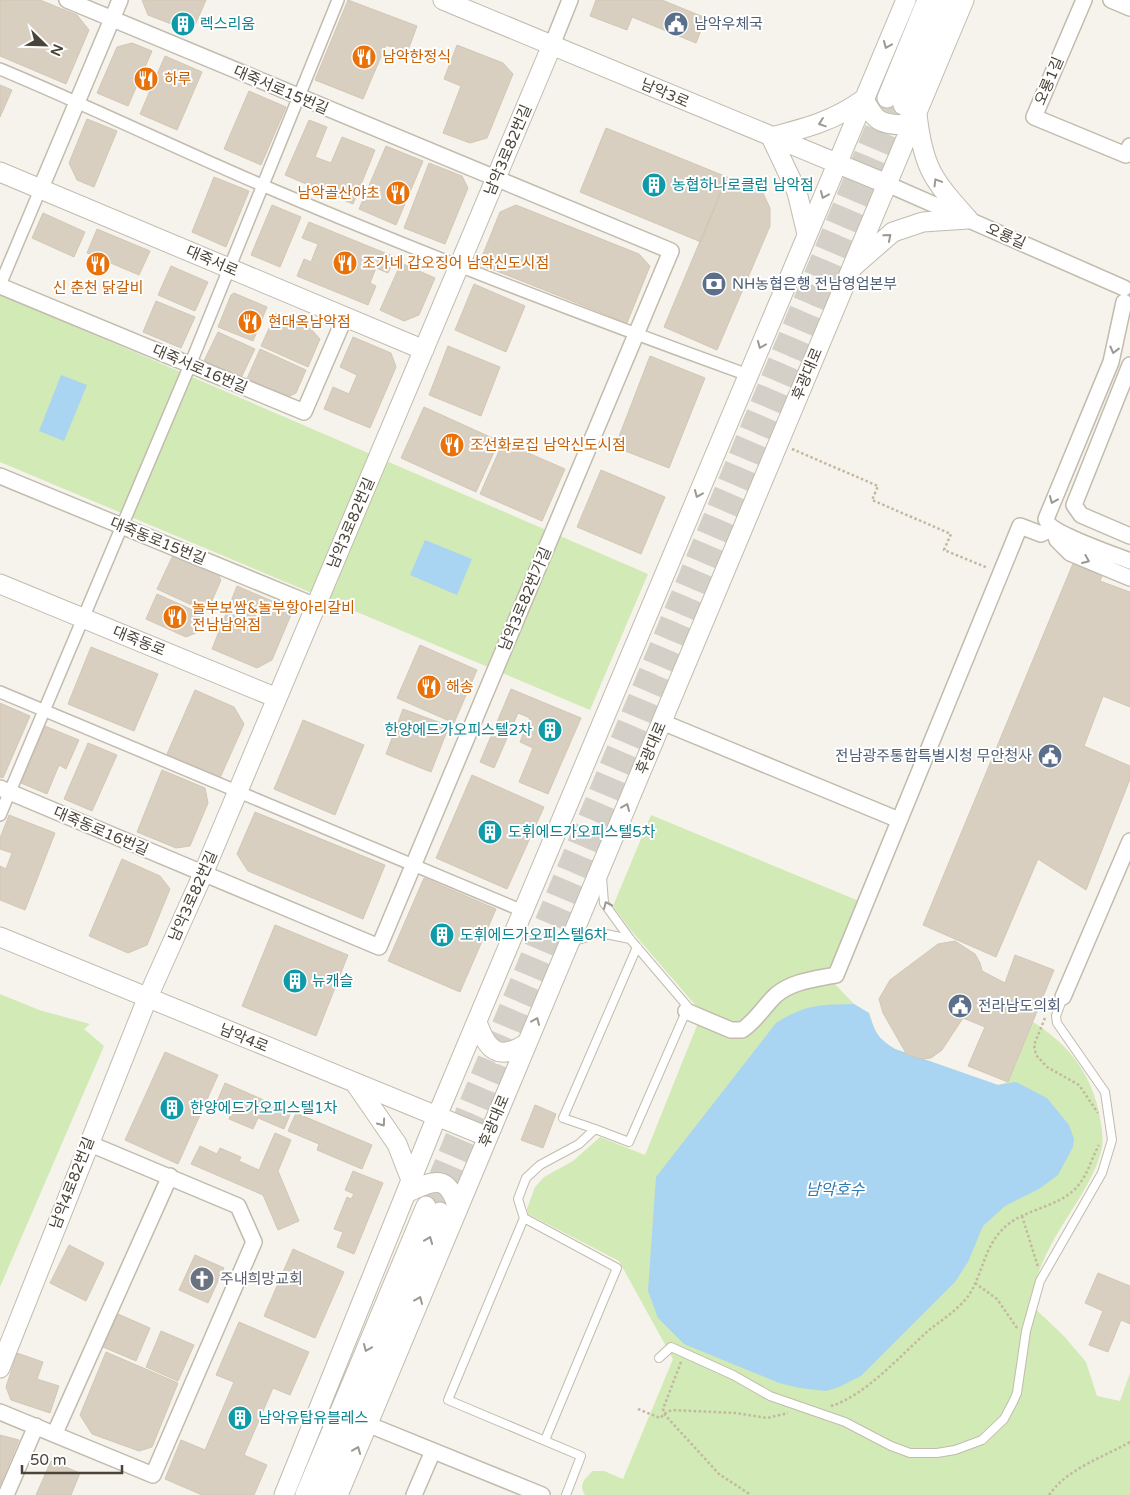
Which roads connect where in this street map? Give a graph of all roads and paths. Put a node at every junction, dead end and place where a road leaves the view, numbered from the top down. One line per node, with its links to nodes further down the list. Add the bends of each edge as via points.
1 (66, 0): 13 (street, 대죽서로15번길)
2 (120, 0): 13 (street)
3 (338, 0): 16 (street)
4 (443, 0): 14 (street, 남악3로)
5 (570, 0): 14 (street)
6 (906, 0): 17 (street, one-way to 17)
7 (927, 0): 19 (street, 후광대로)
8 (946, 0): 19 (street, 후광대로)
9 (964, 0): 19 (street, 후광대로)
10 (1084, 0): 21 (street, 오룡1길, via 1034,117 1126,155)
11 (1111, 0): 12 (street)
12 (1130, 8)
13 (112, 19): 16 (street, 대죽서로15번길); 18 (street)
14 (552, 45): 20 (street, 남악3로); 24 (street, 남악3로82번길)
15 (0, 69): 18 (street)
16 (298, 97): 24 (street, 대죽서로15번길); 26 (street)
17 (864, 99): 19 (street, via 872,115 884,124 903,125); 20 (street, one-way to 20, via 845,114); 22 (street)
18 (78, 102): 26 (street); 27 (street)
19 (902, 105): 25 (street, 후광대로); 28 (street, one-way to 19, via 938,186)
20 (771, 137): 22 (street, 남악3로); 29 (street, via 796,192)
21 (1130, 146)
22 (836, 165): 25 (street, 남악3로); 29 (street, one-way to 29)
23 (0, 172): 27 (street, 대죽서로)
24 (496, 178): 30 (street, 남악3로82번길); 36 (street, 남악3로82번가길, via 671,251)
25 (887, 184): 28 (street, 오룡길); 32 (street, 후광대로)
26 (263, 185): 30 (street); 31 (street)
27 (40, 190): 31 (street, 대죽서로); 33 (street)
28 (968, 219): 32 (street, one-way to 28, via 893,232 923,222); 34 (street, 오룡길)
29 (807, 234): 40 (street, one-way to 40)
30 (459, 267): 36 (street); 37 (street, 남악3로82번길)
31 (229, 268): 35 (street, 대죽서로); 38 (street)
32 (852, 269): 41 (street, 후광대로)
33 (0, 286): 38 (street, 대죽서로16번길)
34 (1127, 295): 44 (street, one-way to 44, via 1111,362 1046,516 1046,522)
35 (345, 317): 37 (street, 대죽서로); 38 (street, 대죽서로16번길, via 304,412)
36 (636, 334): 40 (street); 61 (street, 남악3로82번가길)
37 (424, 350): 50 (street, 남악3로82번길)
38 (190, 365): 43 (street)
39 (1130, 365): 45 (street, via 1074,505 1081,515)
40 (748, 375): 64 (street, one-way to 64)
41 (778, 443): 47 (path, via 878,486 872,500 951,534 944,550); 55 (street, 후광대로)
42 (0, 476): 43 (street, 대죽동로15번길)
43 (122, 526): 50 (street, 대죽동로15번길); 51 (street)
44 (1053, 528): 46 (street); 47 (street, via 1041,534 1020,526); 48 (street, one-way to 48, via 1057,540 1070,553)
45 (1130, 536)
46 (1130, 561)
47 (1000, 574): 59 (street)
48 (1130, 578)
49 (0, 584): 51 (street, 대죽동로)
50 (316, 606): 53 (street, 남악3로82번길)
51 (83, 618): 53 (street, 대죽동로); 54 (street)
52 (0, 692): 54 (street)
53 (277, 698): 57 (street, 남악3로82번길)
54 (44, 711): 56 (street); 57 (street)
55 (662, 722): 59 (street); 62 (street, 후광대로, one-way to 55)
56 (5, 790): 58 (street); 63 (street, 대죽동로16번길)
57 (238, 791): 61 (street); 63 (street, 남악3로82번길)
58 (0, 815)
59 (899, 820): 71 (street, via 836,975 786,988 742,1030 731,1030)
60 (1130, 841): 69 (street)
61 (414, 863): 63 (street, 남악3로82번가길, via 379,947); 64 (street)
62 (602, 865): 66 (lane, one-way to 62, via 604,903); 67 (street, 후광대로)
63 (203, 874): 70 (street, 남악3로82번길)
64 (523, 911): 73 (street)
65 (0, 937): 70 (street, 남악4로)
66 (630, 939): 67 (lane, via 601,933); 68 (lane)
67 (569, 943): 74 (street, 후광대로, one-way to 67)
68 (637, 947): 71 (lane, via 688,1007); 78 (lane, via 563,1118)
69 (1063, 997): 72 (lane)
70 (147, 999): 75 (street, 남악4로); 81 (street, 남악4로82번길)
71 (686, 1011): 78 (lane, via 630,1142)
72 (1056, 1016): 77 (lane, via 1061,1030 1105,1092); 77 (path, via 1047,1012 1034,1045 1036,1055 1047,1067 1079,1085 1094,1109)
73 (477, 1022): 74 (street, via 485,1043 498,1051 514,1052); 76 (street)
74 (527, 1043): 79 (street, 후광대로)
75 (355, 1083): 76 (street, 남악4로); 83 (street, one-way to 83, via 397,1144)
76 (437, 1116): 79 (street, 남악4로); 83 (street)
77 (1110, 1119): 80 (lane)
78 (595, 1129): 86 (lane, via 579,1144 540,1165 526,1178 518,1198)
79 (488, 1137): 84 (street, 후광대로)
80 (1112, 1137): 85 (path, via 1099,1144 1075,1189); 87 (lane, via 1102,1173)
81 (88, 1143): 82 (street); 92 (street, 남악4로82번길)
82 (170, 1176): 100 (street); 100 (street, via 238,1206 254,1242 153,1475)
83 (409, 1186): 84 (street, via 442,1183 452,1190); 105 (street)
84 (441, 1209): 98 (street, 후광대로, one-way to 84); 106 (street, 후광대로, one-way to 106); 107 (street, 후광대로, one-way to 84)
85 (1022, 1216): 87 (path, via 1035,1262); 88 (path, via 1000,1231 990,1245)
86 (524, 1218): 101 (lane, via 617,1268); 101 (lane, via 448,1400)
87 (1044, 1273): 89 (lane)
88 (975, 1283): 89 (path, via 997,1299 1015,1327); 96 (path, via 967,1298 865,1386 838,1404)
89 (1026, 1331): 96 (lane, via 1017,1393 1009,1411 992,1431 969,1446 937,1453 910,1453 845,1422)
90 (685, 1354): 91 (lane, via 671,1347); 93 (lane); 97 (path, via 663,1409)
91 (659, 1358)
92 (0, 1368)
93 (800, 1408): 96 (lane); 97 (path, via 767,1418 672,1410)
94 (638, 1409): 97 (path, via 660,1418)
95 (0, 1412): 99 (street)
96 (813, 1412)
97 (664, 1414): 112 (path, via 719,1474)
98 (367, 1424): 103 (street); 108 (street, 후광대로, one-way to 98)
99 (36, 1426): 100 (street); 104 (street)
100 (54, 1433)
101 (545, 1440): 111 (lane, via 582,1456)
102 (1130, 1442): 113 (path, via 1072,1472)
103 (433, 1451): 109 (street); 110 (street)
104 (6, 1495)
105 (284, 1495)
106 (305, 1495)
107 (324, 1495)
108 (338, 1495)
109 (414, 1495)
110 (542, 1495)
111 (566, 1495)
112 (751, 1495)
113 (1049, 1495)

